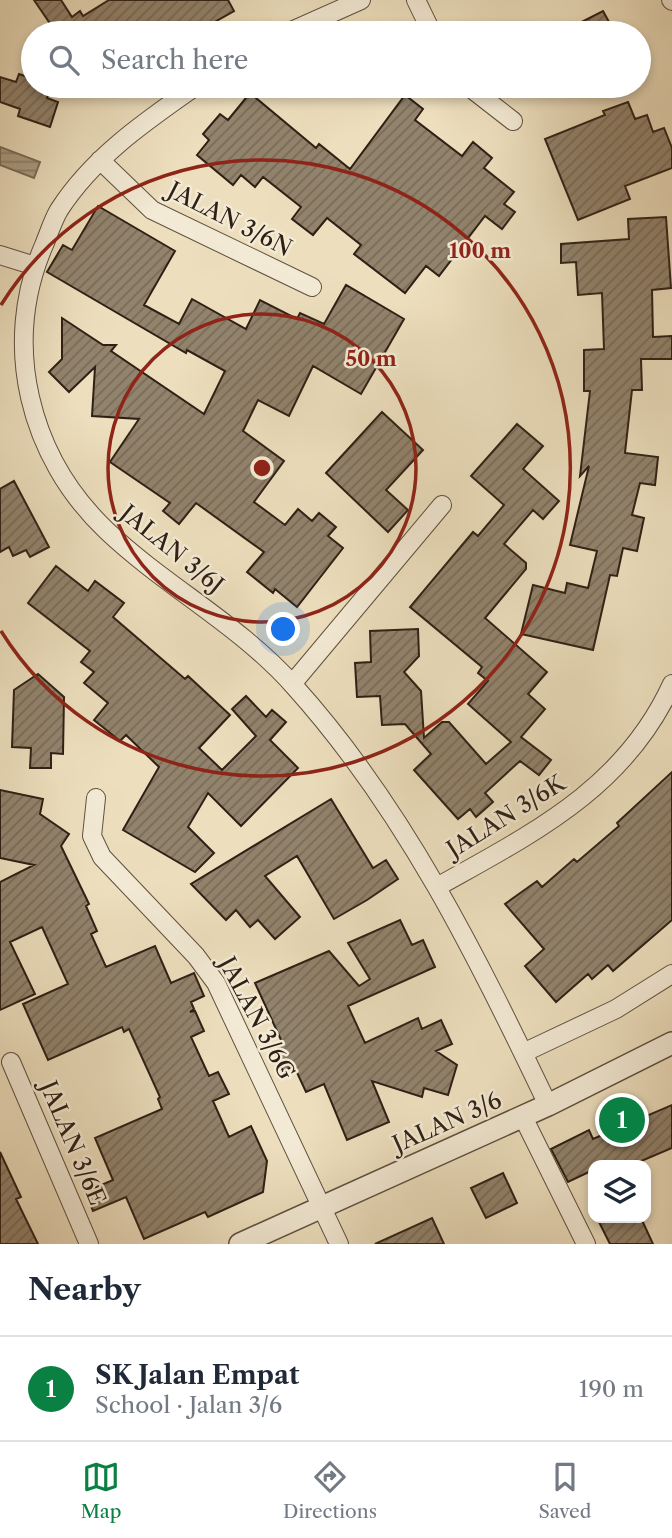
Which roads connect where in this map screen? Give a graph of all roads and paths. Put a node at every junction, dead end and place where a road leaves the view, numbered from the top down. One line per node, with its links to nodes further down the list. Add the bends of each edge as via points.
1 (361, 0): 3 (street)
2 (416, 0): 4 (street)
3 (314, 21)
4 (426, 21)
5 (179, 98): 8 (street, JALAN 3/6J)
6 (483, 98): 7 (street)
7 (513, 121)
8 (100, 160): 10 (street, JALAN 3/6J, via 58,211); 11 (street, JALAN 3/6N, via 152,210)
9 (0, 255): 10 (street)
10 (35, 266): 13 (street, JALAN 3/6J, via 22,326 29,398 55,467 106,530)
11 (312, 287)
12 (442, 505): 13 (street)
13 (292, 684): 17 (street, JALAN 3/6J, via 399,822)
14 (672, 684): 15 (street, JALAN 3/6K)
15 (667, 711): 17 (street, JALAN 3/6K, via 617,769 578,802 537,831)
16 (96, 798): 24 (street, JALAN 3/6G, via 92,827 96,847 216,983)
17 (437, 887): 20 (street, JALAN 3/6J)
18 (672, 974): 20 (street, via 616,1009)
19 (672, 1043): 22 (street, JALAN 3/6)
20 (523, 1053): 22 (street, JALAN 3/6J)
21 (11, 1062): 25 (street, JALAN 3/6E)
22 (548, 1105): 23 (street, JALAN 3/6)
23 (523, 1116): 24 (street, JALAN 3/6); 28 (street)
24 (322, 1206): 26 (street, JALAN 3/6); 27 (street, JALAN 3/6G)
25 (89, 1244)
26 (240, 1244)
27 (339, 1244)
28 (586, 1244)

